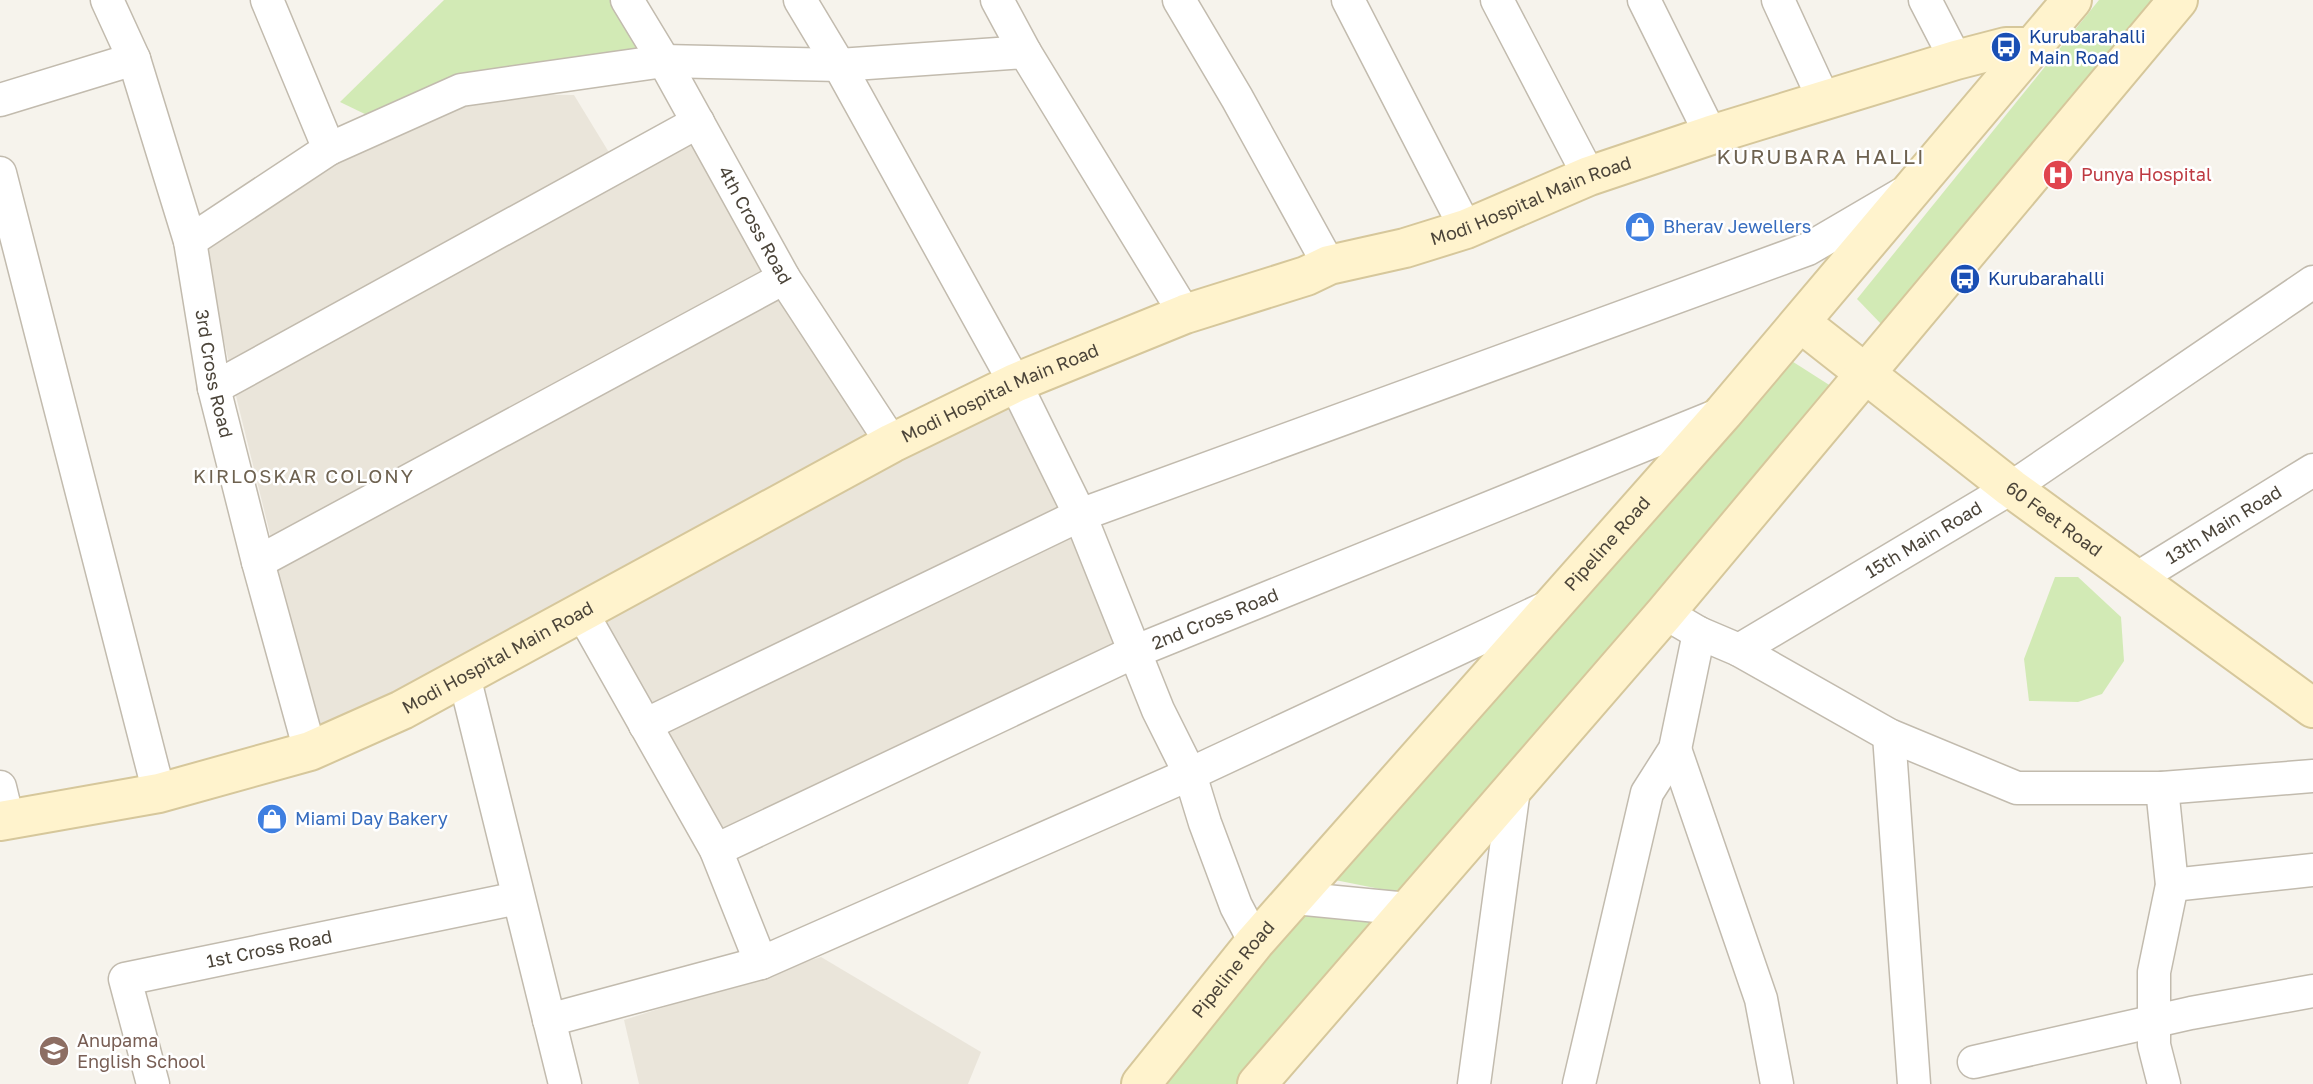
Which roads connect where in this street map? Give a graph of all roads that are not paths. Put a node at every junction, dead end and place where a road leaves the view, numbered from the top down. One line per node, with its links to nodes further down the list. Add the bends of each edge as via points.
1 (107, 0): 16 (street, 3rd Cross Road)
2 (267, 0): 24 (street)
3 (627, 0): 18 (street, 4th Cross Road)
4 (800, 0): 19 (street)
5 (997, 0): 15 (street)
6 (1180, 0): 30 (street)
7 (1348, 0): 28 (street)
8 (1497, 0): 26 (street)
9 (1644, 0): 23 (street)
10 (1778, 0): 21 (street)
11 (1925, 0): 17 (street)
12 (2178, 0): 35 (street)
13 (2068, 2): 14 (street, Pipeline Road)
14 (2034, 47): 17 (street, Modi Hospital Main Road, via 2006,47); 27 (street, Pipeline Road)
15 (1025, 51): 19 (street); 33 (street)
16 (134, 59): 20 (street); 29 (street, 3rd Cross Road)
17 (1956, 60): 21 (street, Modi Hospital Main Road)
18 (664, 61): 19 (street); 22 (street, 4th Cross Road); 24 (street, via 461,90)
19 (839, 65): 36 (street)
20 (0, 100)
21 (1824, 100): 23 (street, Modi Hospital Main Road)
22 (698, 122): 31 (street, 4th Cross Road); 37 (street)
23 (1711, 135): 26 (street, Modi Hospital Main Road)
24 (329, 149): 29 (street)
25 (0, 173): 61 (street)
26 (1589, 176): 28 (street, Modi Hospital Main Road)
27 (1913, 187): 34 (street, Pipeline Road); 42 (street, via 1808,249)
28 (1466, 229): 30 (street, Modi Hospital Main Road)
29 (190, 241): 37 (street, 3rd Cross Road)
30 (1329, 265): 33 (street, Modi Hospital Main Road)
31 (784, 278): 39 (street, 4th Cross Road); 43 (street)
32 (2313, 282): 41 (street, 15th Main Road)
33 (1185, 314): 36 (street, Modi Hospital Main Road)
34 (1801, 323): 35 (street, 60 Feet Road); 38 (street, Pipeline Road)
35 (1865, 374): 41 (street, 60 Feet Road); 47 (street)
36 (1015, 383): 39 (street, Modi Hospital Main Road); 42 (street)
37 (214, 388): 43 (street, 3rd Cross Road)
38 (1724, 412): 45 (street, Pipeline Road); 50 (street, 2nd Cross Road)
39 (892, 443): 46 (street, Modi Hospital Main Road)
40 (2304, 486): 44 (street, 13th Main Road)
41 (2011, 488): 44 (street, 60 Feet Road); 49 (street, 15th Main Road)
42 (1080, 515): 50 (street); 53 (street)
43 (258, 562): 56 (street, 3rd Cross Road)
44 (2136, 579): 52 (street, 60 Feet Road)
45 (1557, 603): 57 (street); 67 (street, Pipeline Road)
46 (581, 611): 51 (street, Modi Hospital Main Road); 53 (street)
47 (1665, 613): 48 (street); 60 (street)
48 (1699, 633): 49 (street); 55 (street)
49 (1739, 650): 54 (street)
50 (1134, 652): 57 (street); 63 (street, 2nd Cross Road)
51 (464, 676): 56 (street, Modi Hospital Main Road); 66 (street)
52 (2313, 708)
53 (645, 725): 63 (street)
54 (1889, 736): 59 (street, via 2017,788); 82 (street)
55 (1675, 749): 80 (street, via 1647,793); 81 (street, via 1761,999)
56 (310, 751): 61 (street, Modi Hospital Main Road)
57 (1190, 774): 69 (street, via 1232,894); 70 (street)
58 (2313, 776): 59 (street)
59 (2162, 788): 65 (street)
60 (1514, 789): 68 (street); 79 (street)
61 (159, 793): 62 (street, Modi Hospital Main Road)
62 (3, 809)
63 (716, 850): 70 (street)
64 (2313, 870): 65 (street)
65 (2172, 885): 73 (street, via 2154,972)
66 (518, 898): 72 (street); 75 (street, 1st Cross Road, via 125,979)
67 (1295, 898): 68 (street); 69 (street, Pipeline Road)
68 (1408, 909): 78 (street)
69 (1255, 942): 77 (street, Pipeline Road)
70 (761, 963): 72 (street)
71 (2313, 991): 73 (street)
72 (549, 1020): 76 (street)
73 (2154, 1022): 74 (street); 83 (street, via 2154,1045)
74 (1974, 1062)
75 (153, 1084)
76 (565, 1084)
77 (1141, 1084)
78 (1257, 1084)
79 (1474, 1084)
80 (1579, 1084)
81 (1777, 1084)
82 (1914, 1084)
83 (2164, 1084)

